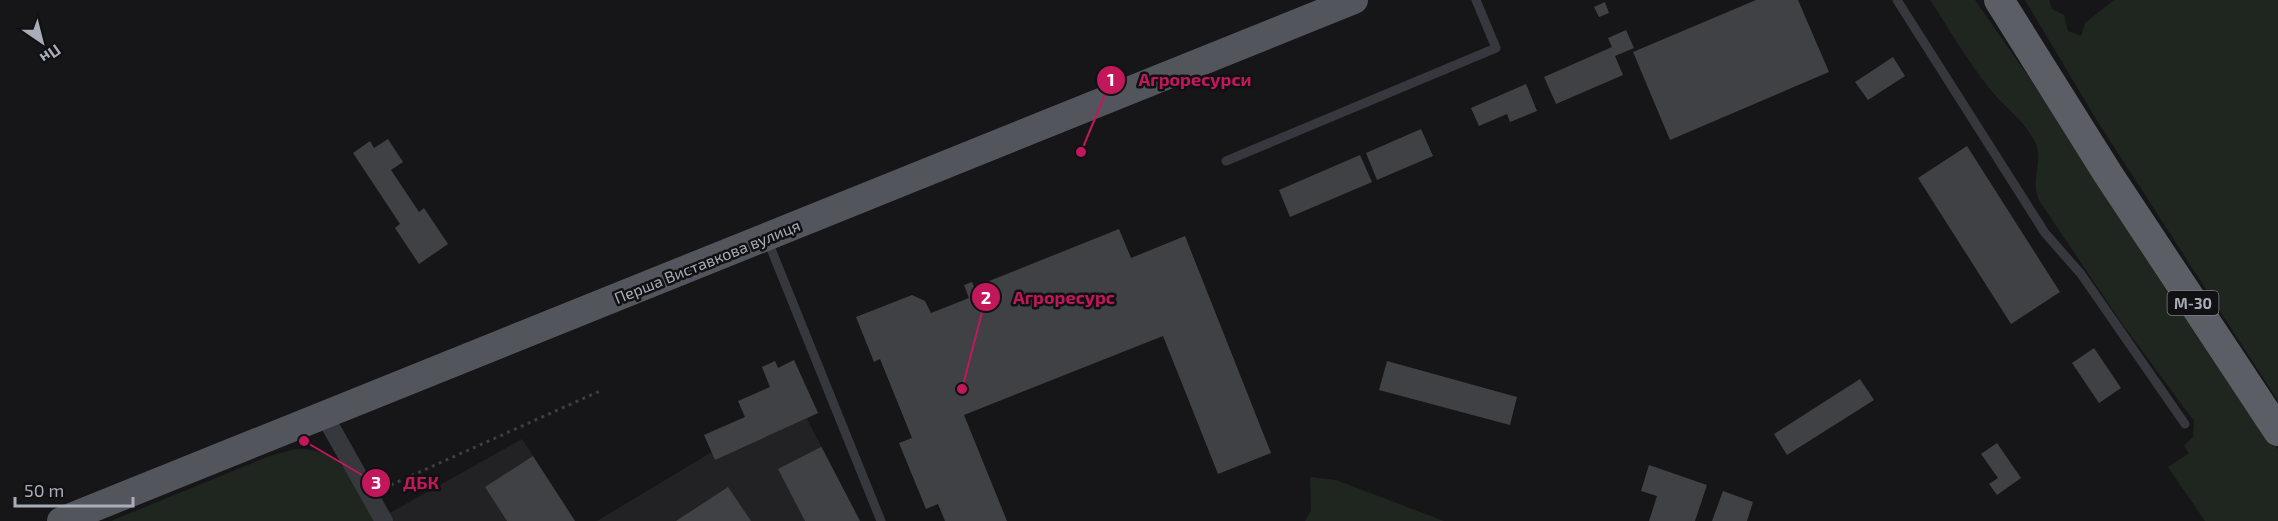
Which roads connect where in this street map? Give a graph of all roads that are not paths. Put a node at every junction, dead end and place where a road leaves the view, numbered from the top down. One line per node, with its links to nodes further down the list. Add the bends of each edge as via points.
1 (1354, 0): 6 (main road, Перша Виставкова вулиця)
2 (1476, 0): 5 (lane, via 1496,48)
3 (1897, 0): 8 (lane, via 2045,233 2081,274)
4 (1999, 0): 9 (highway, М-30, via 2108,174)
5 (1226, 161)
6 (766, 237): 7 (main road, Перша Виставкова вулиця); 12 (lane)
7 (324, 415): 10 (main road, Перша Виставкова вулиця); 11 (street)
8 (2185, 424)
9 (2278, 431)
10 (61, 521)
11 (384, 521)
12 (881, 521)

